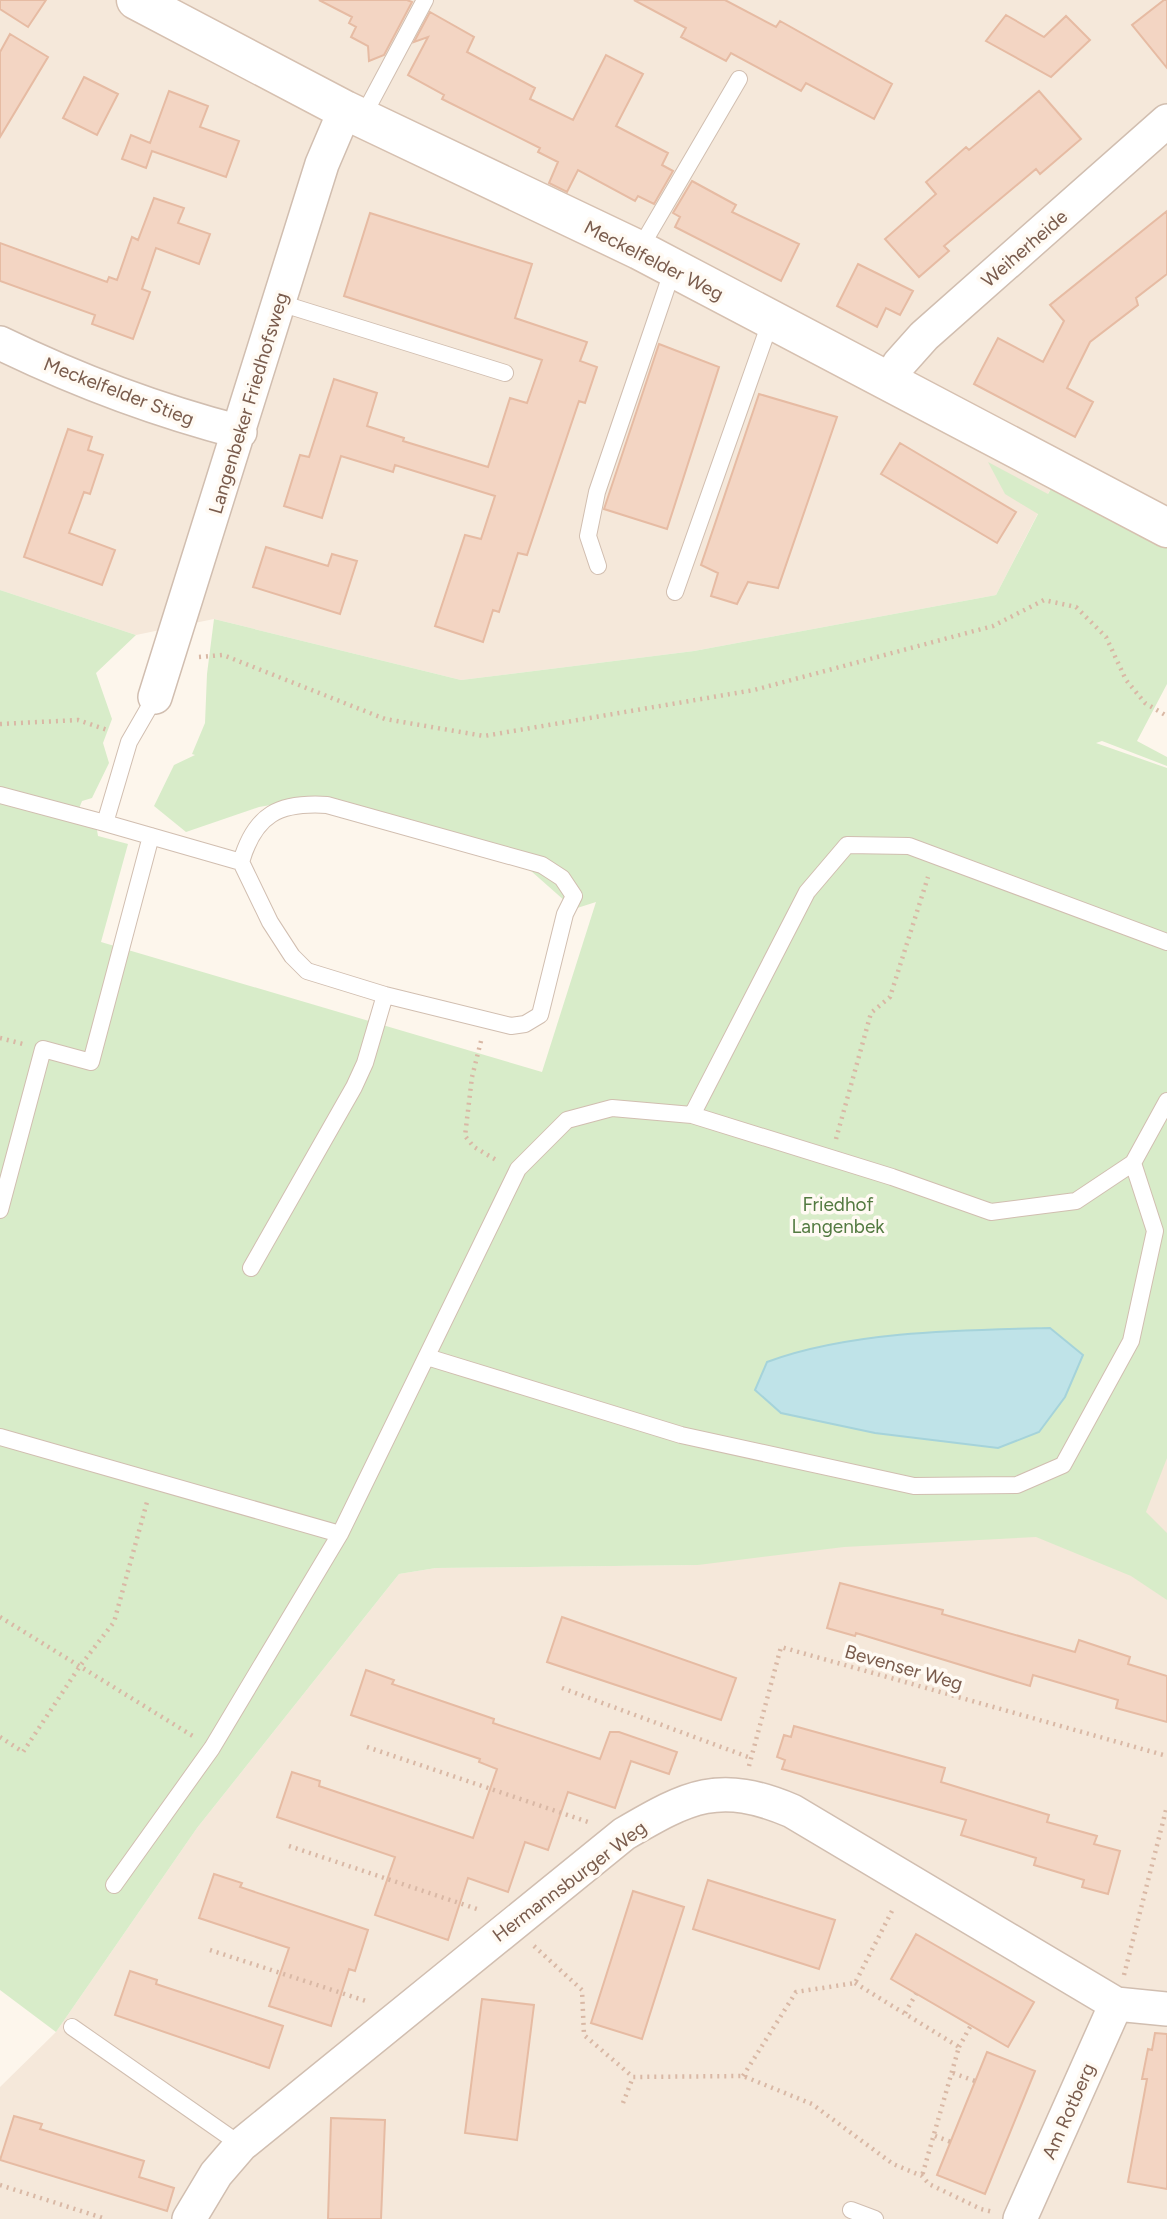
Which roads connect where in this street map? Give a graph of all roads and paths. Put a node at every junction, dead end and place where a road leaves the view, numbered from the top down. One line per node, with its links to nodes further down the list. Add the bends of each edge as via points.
1 (425, 0): 4 (lane)
2 (139, 1): 4 (main road, Meckelfelder Weg)
3 (738, 79): 6 (lane)
4 (353, 114): 6 (main road, Meckelfelder Weg); 8 (street, Langenbeker Friedhofsweg, via 322,164)
5 (1167, 121): 12 (street, Weiherheide, via 924,336)
6 (639, 250): 7 (main road, Meckelfelder Weg)
7 (673, 269): 9 (main road, Meckelfelder Weg); 15 (lane, via 597,492 588,536)
8 (280, 303): 11 (lane); 13 (street, Langenbeker Friedhofsweg)
9 (771, 320): 12 (main road, Meckelfelder Weg); 16 (lane)
10 (0, 343): 13 (street, Meckelfelder Stieg, via 81,378)
11 (505, 373)
12 (889, 381): 14 (main road, Meckelfelder Weg)
13 (240, 432): 17 (street, Langenbeker Friedhofsweg)
14 (1167, 528)
15 (598, 566)
16 (675, 592)
17 (167, 660): 18 (street, Langenbeker Friedhofsweg); 19 (path, via 223,655 385,719 484,736 754,690 993,626 1044,600 1076,607 1106,638 1126,680 1144,703)
18 (155, 696): 21 (lane)
19 (1167, 716)
20 (0, 724): 21 (path, via 78,720 104,727)
21 (129, 742): 23 (lane)
22 (0, 795): 23 (lane)
23 (105, 823): 24 (lane)
24 (151, 836): 26 (lane); 35 (lane, via 91,1062 43,1049)
25 (934, 856): 27 (lane); 31 (lane, via 909,846 847,845 807,892); 32 (path, via 890,997 871,1013)
26 (241, 862): 28 (lane, via 270,922 307,971); 29 (lane, via 248,839 268,816 303,803 327,805 527,859 562,878 574,896 565,914 540,1015 511,1026)
27 (1167, 943)
28 (385, 995): 29 (lane); 36 (lane, via 355,1087)
29 (486, 1020): 34 (path, via 472,1077 465,1136 474,1147)
30 (1167, 1101): 33 (lane)
31 (692, 1115): 32 (lane); 34 (lane, via 612,1108 567,1120)
32 (830, 1158): 33 (lane, via 991,1212 1076,1201)
33 (1133, 1163): 37 (lane, via 1155,1231 1131,1341 1063,1465 1017,1485 914,1486 681,1435)
34 (517, 1169): 37 (lane)
35 (0, 1210)
36 (250, 1268)
37 (427, 1357): 40 (lane)
38 (0, 1437): 39 (lane)
39 (152, 1481): 40 (lane); 42 (path, via 114,1622)
40 (341, 1534): 46 (lane)
41 (0, 1617): 42 (path)
42 (80, 1666): 44 (path, via 23,1752); 46 (path)
43 (562, 1688): 48 (path)
44 (0, 1737)
45 (367, 1747): 51 (path)
46 (212, 1748): 54 (lane)
47 (1167, 1756): 48 (path, Bevenser Weg, via 781,1647)
48 (751, 1758): 49 (path, Bevenser Weg)
49 (741, 1794): 51 (street, Hermannsburger Weg, via 682,1802); 53 (street, Hermannsburger Weg, via 792,1811)
50 (1167, 1806): 59 (path)
51 (624, 1834): 55 (street, Hermannsburger Weg)
52 (289, 1846): 55 (path)
53 (908, 1878): 57 (path); 59 (street, Hermannsburger Weg)
54 (114, 1885)
55 (512, 1923): 62 (street, Hermannsburger Weg); 68 (path, via 582,1990 584,2035)
56 (210, 1950): 62 (path, via 367,2001)
57 (855, 1983): 61 (path); 67 (path, via 796,1992)
58 (916, 1994): 61 (path)
59 (1116, 2004): 60 (street, Hermannsburger Weg); 80 (street, Am Rotberg)
60 (1167, 2009)
61 (905, 2013): 65 (path)
62 (395, 2018): 73 (street, Hermannsburger Weg)
63 (971, 2025): 65 (path)
64 (72, 2027): 73 (lane)
65 (959, 2047): 66 (path)
66 (953, 2073): 69 (path); 71 (path)
67 (743, 2076): 68 (path); 74 (path, via 812,2104 893,2164)
68 (633, 2077): 70 (path)
69 (975, 2081)
70 (623, 2103)
71 (935, 2136): 72 (path); 74 (path)
72 (951, 2142)
73 (241, 2145): 78 (street, Hermannsburger Weg, via 216,2174)
74 (922, 2176): 80 (path, via 929,2184 981,2209)
75 (0, 2185): 77 (path)
76 (851, 2210): 79 (lane)
77 (106, 2219)
78 (189, 2219)
79 (875, 2219)
80 (1020, 2219)

